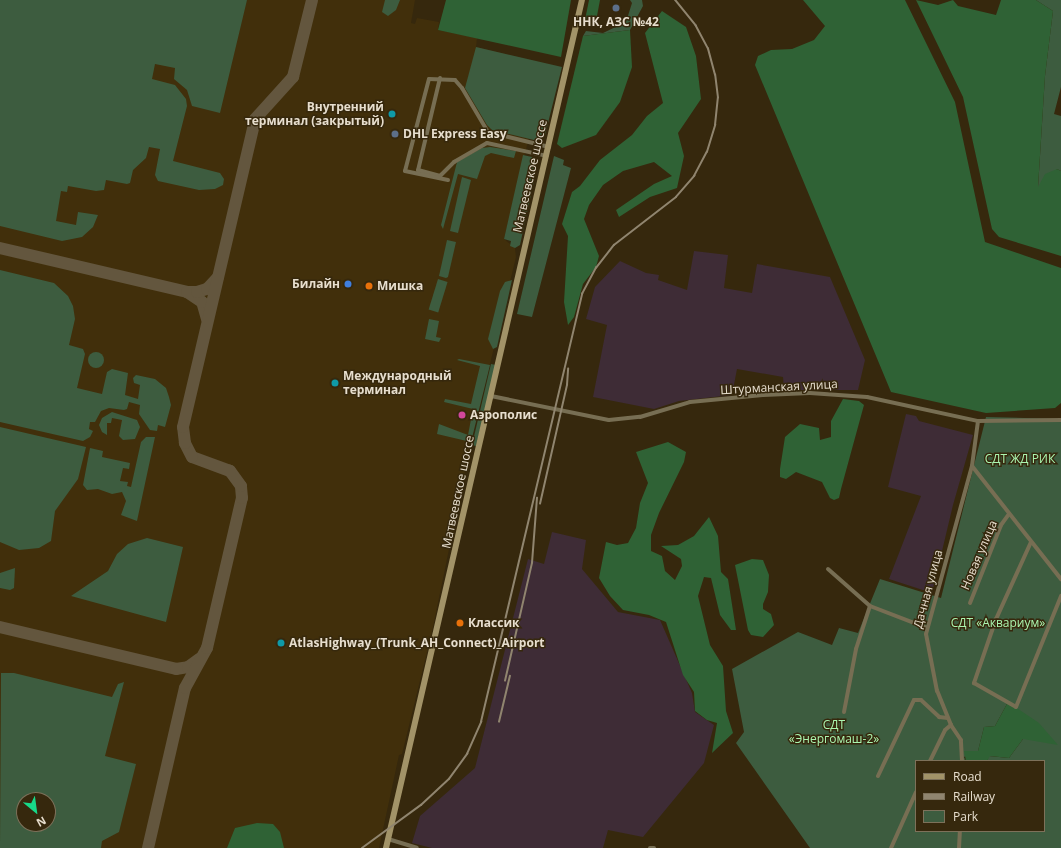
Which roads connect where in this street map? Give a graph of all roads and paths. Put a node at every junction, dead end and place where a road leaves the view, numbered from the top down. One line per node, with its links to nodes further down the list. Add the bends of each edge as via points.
1 (582, 0): 3 (main road, Матвеевское шоссе)
2 (440, 78): 3 (street, via 454,80 462,88 488,132); 4 (street, via 418,170 440,176 454,162 487,143); 5 (street, via 429,79 405,171)
3 (549, 148): 4 (main road, Матвеевское шоссе)
4 (547, 156): 6 (main road, Матвеевское шоссе)
5 (448, 180)
6 (491, 396): 8 (street, Штурманская улица, via 613,420 640,417 690,402 763,395 845,394); 26 (main road, Матвеевское шоссе)
7 (1061, 420): 8 (street, Штурманская улица)
8 (978, 421): 9 (street)
9 (972, 466): 10 (street); 17 (street, Дачная улица)
10 (1009, 514): 11 (street); 15 (street, Новая улица, via 1001,525)
11 (1031, 542): 13 (street); 14 (street, via 996,619 974,683 1016,707)
12 (828, 569): 16 (street)
13 (1061, 579)
14 (1061, 596)
15 (970, 603)
16 (870, 606): 17 (street); 18 (street, via 856,649)
17 (927, 628): 19 (street, Дачная улица, via 926,641 937,691)
18 (844, 712)
19 (948, 718): 20 (street, Дачная улица); 23 (street, via 939,717 921,700 914,700)
20 (951, 725): 21 (street, via 945,730); 22 (street, Дачная улица, via 962,743)
21 (930, 760)
22 (962, 760)
23 (878, 776)
24 (915, 794): 31 (street)
25 (960, 832): 32 (street)
26 (388, 839): 27 (main road, Матвеевское шоссе); 28 (street)
27 (386, 848)
28 (417, 848)
29 (650, 848): 30 (street)
30 (654, 848)
31 (891, 848)
32 (959, 848)

